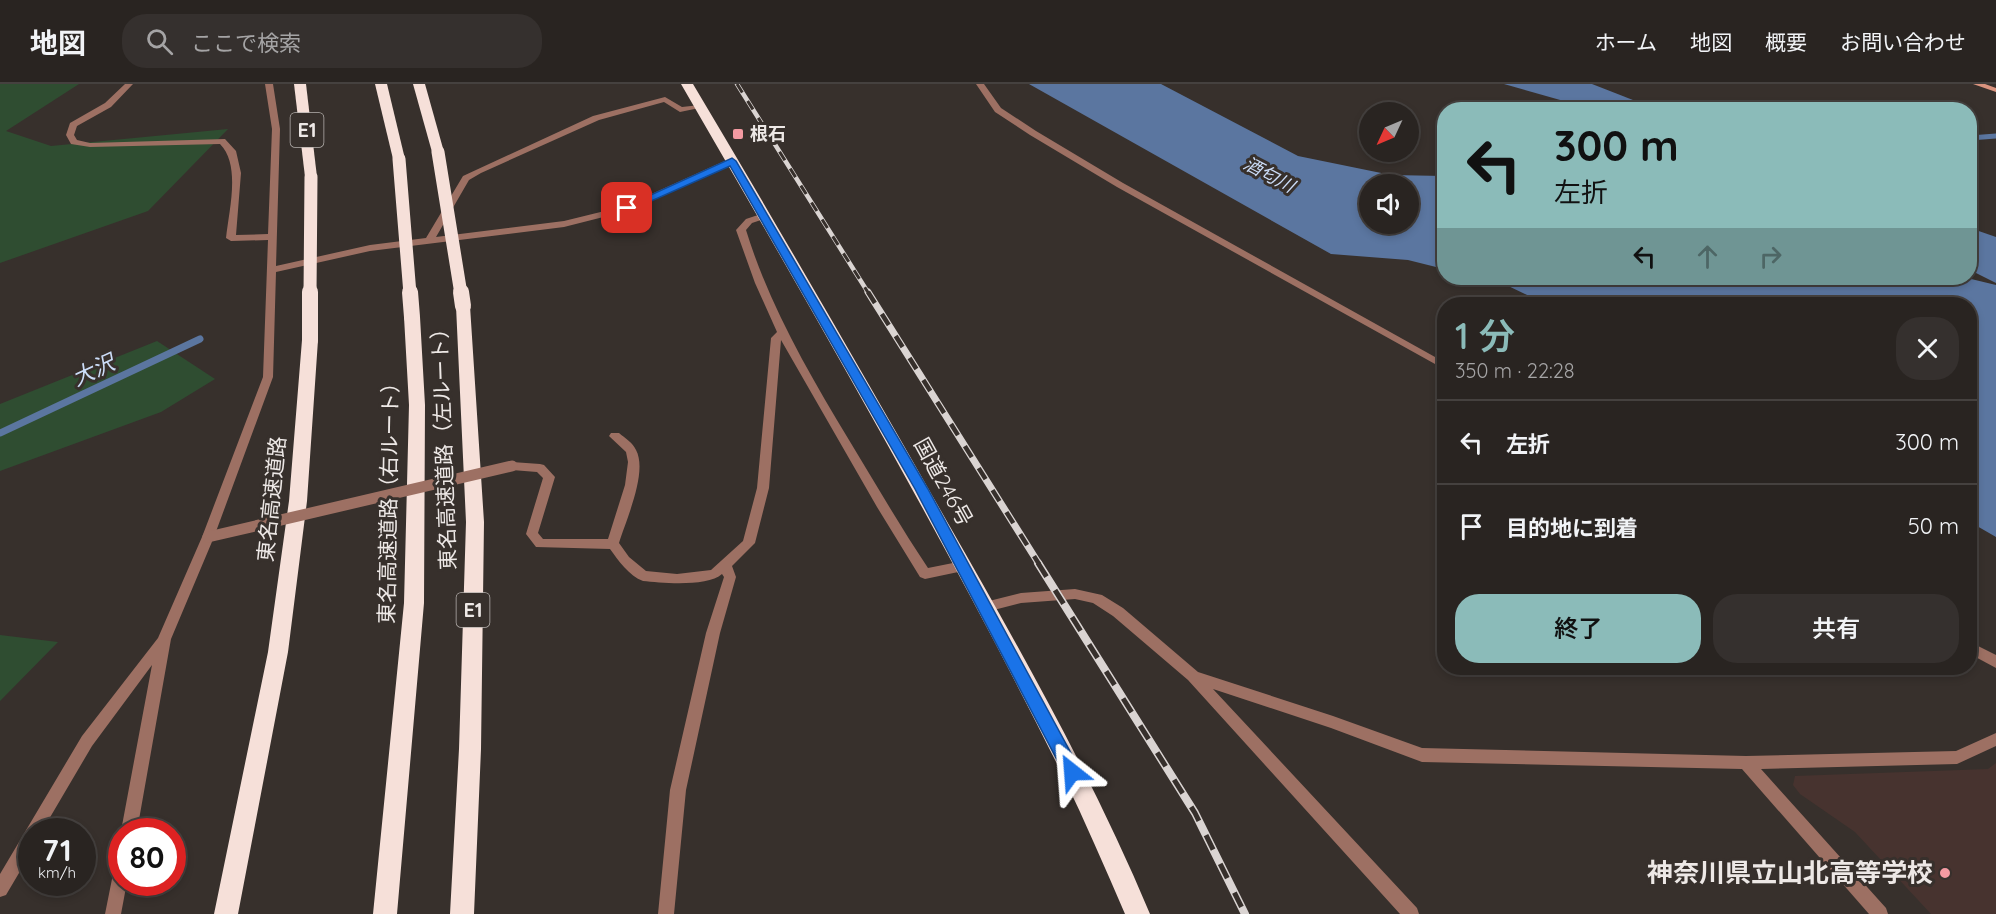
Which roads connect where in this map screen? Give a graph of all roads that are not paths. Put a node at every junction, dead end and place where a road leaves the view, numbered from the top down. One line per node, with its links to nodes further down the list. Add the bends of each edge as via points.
1 (129, 84): 13 (street, via 108,105 73,125 70,135 74,142 90,145 222,141 232,150 237,173 231,238)
2 (269, 84): 13 (street, via 276,129)
3 (300, 84): 36 (highway, 東名高速道路 / E1, bridge, via 311,177 310,340 298,501 278,652)
4 (381, 84): 37 (highway, 東名高速道路（右ルート）, bridge, via 399,159 417,405 414,603)
5 (419, 84): 38 (highway, 東名高速道路（左ルート） / E1, bridge, via 438,152 463,306 475,522)
6 (687, 84): 10 (highway, 国道246号)
7 (980, 84): 17 (street, via 998,110 1033,133)
8 (1985, 85): 9 (street)
9 (1996, 90)
10 (700, 107): 11 (highway, 国道246号); 14 (street, via 680,110 665,99 619,111 478,171 466,178)
11 (732, 161): 12 (highway, 国道246号); 14 (street, via 627,208 595,218)
12 (764, 216): 16 (street, via 749,220 741,230 749,262); 22 (highway, 国道246号)
13 (273, 237): 15 (street)
14 (429, 241): 15 (street, via 370,248)
15 (271, 270): 19 (street, via 268,377)
16 (782, 333): 21 (street, via 776,339 763,488 749,543); 22 (street, via 925,574)
17 (1437, 362)
18 (615, 436): 20 (street, via 631,451 634,478)
19 (208, 537): 20 (street, bridge, via 512,466 540,468 549,477 532,534 540,544); 24 (street)
20 (613, 544): 21 (street, via 643,576 677,579 714,574)
21 (725, 565): 39 (street, via 730,577 710,644 678,790)
22 (963, 566): 23 (highway, 国道246号)
23 (986, 608): 27 (street, via 1021,598 1059,594 1097,599); 40 (highway, 国道246号, via 1072,772)
24 (164, 639): 30 (street, via 87,741); 31 (street)
25 (1977, 652): 26 (street)
26 (1996, 662)
27 (1193, 676): 29 (street, via 1422,755); 41 (street)
28 (1996, 739): 29 (street, via 1957,757)
29 (1746, 763): 42 (street)
30 (42, 818)
31 (131, 818)
32 (18, 859): 33 (street)
33 (0, 889)
34 (117, 896): 35 (street)
35 (113, 914)
36 (226, 914)
37 (386, 914)
38 (462, 914)
39 (666, 914)
40 (1138, 914)
41 (1412, 914)
42 (1880, 914)

